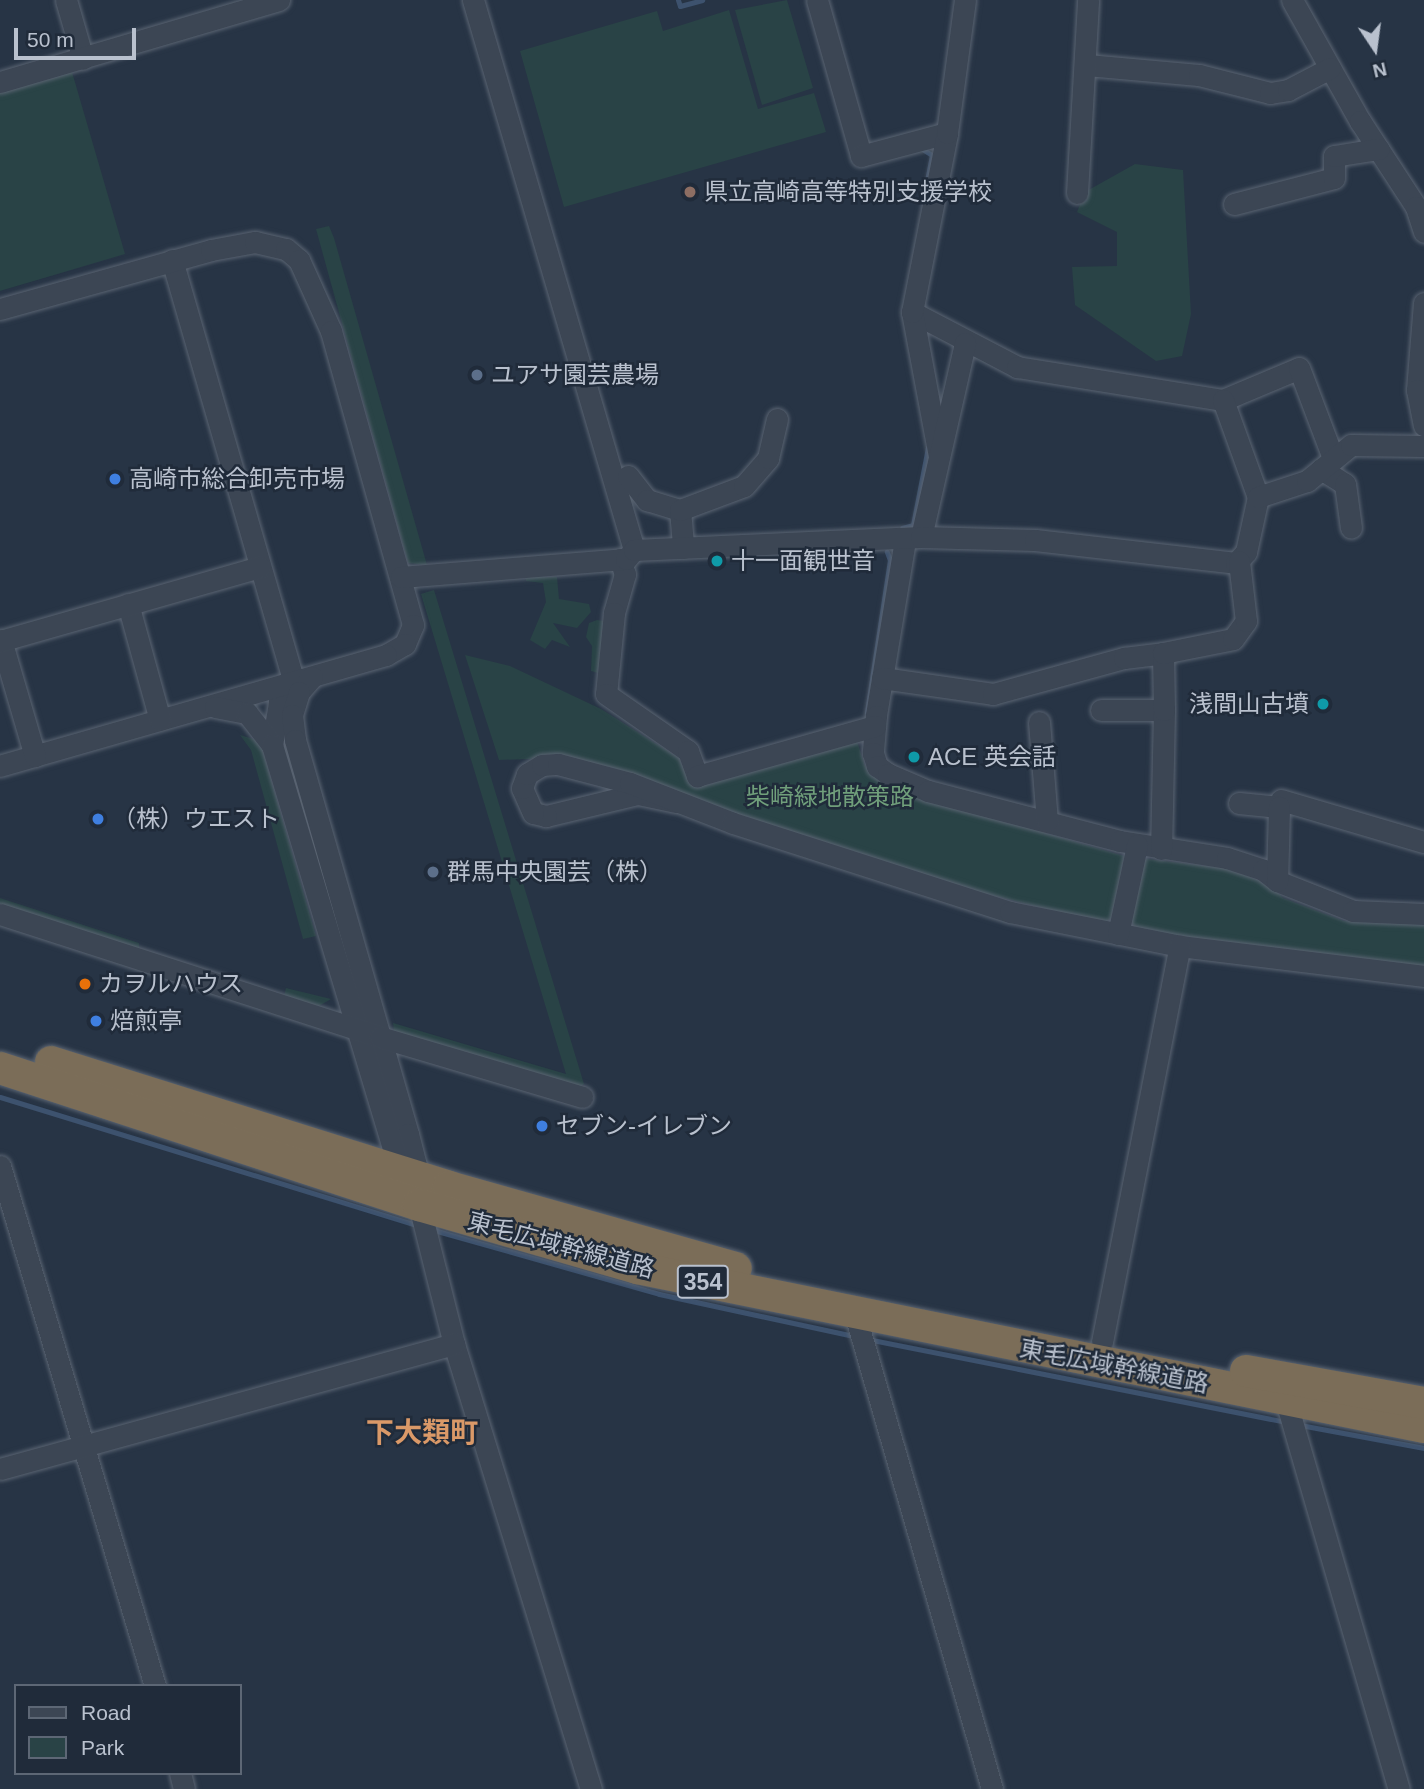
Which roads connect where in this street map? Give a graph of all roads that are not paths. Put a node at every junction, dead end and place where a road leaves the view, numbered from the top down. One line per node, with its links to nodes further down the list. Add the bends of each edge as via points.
1 (66, 0): 8 (street)
2 (279, 0): 8 (street)
3 (473, 0): 34 (street)
4 (817, 0): 12 (street, via 861,156)
5 (965, 0): 12 (street)
6 (1088, 0): 9 (street)
7 (1292, 0): 10 (street)
8 (83, 59): 11 (street)
9 (1087, 65): 10 (street, via 1199,75 1270,93 1288,90); 14 (street)
10 (1330, 68): 13 (street)
11 (0, 82)
12 (947, 133): 20 (street)
13 (1378, 149): 15 (street, via 1334,156 1334,178); 16 (street, via 1416,207)
14 (1077, 193)
15 (1234, 204)
16 (1424, 232)
17 (172, 260): 19 (street); 36 (street); 37 (street, via 255,243 286,249 299,260 331,331)
18 (1424, 303): 24 (street, via 1417,390)
19 (0, 309)
20 (912, 312): 21 (street); 26 (street)
21 (965, 343): 22 (street, via 1017,367); 26 (street)
22 (1223, 400): 27 (street, via 1299,368); 29 (street)
23 (777, 419): 30 (street, via 768,458 744,486)
24 (1424, 425)
25 (1424, 446): 27 (street, via 1350,445)
26 (939, 456): 32 (street)
27 (1327, 463): 29 (street, via 1307,481); 31 (street, via 1345,484)
28 (628, 476): 30 (street, via 647,500)
29 (1258, 497): 35 (street, via 1246,552)
30 (680, 510): 33 (street)
31 (1351, 528)
32 (913, 539): 33 (street); 35 (street, via 1035,540 1227,564); 41 (street)
33 (683, 548): 34 (street)
34 (627, 555): 37 (street); 50 (street, via 614,613 606,694 688,751 697,776)
35 (1239, 561): 40 (street, via 1246,621 1234,639)
36 (260, 567): 38 (street); 42 (street)
37 (401, 577): 42 (street, via 412,625 405,644 386,655)
38 (128, 604): 39 (street); 48 (street)
39 (0, 640): 53 (street)
40 (1163, 653): 41 (street, via 1124,658 993,694); 46 (street)
41 (881, 678): 50 (street)
42 (303, 679): 43 (street); 47 (street); 51 (street, via 292,715)
43 (247, 695): 44 (street); 47 (street)
44 (209, 706): 48 (street); 52 (street, via 247,713)
45 (1101, 710): 46 (street)
46 (1164, 710): 61 (street)
47 (276, 716): 51 (street); 52 (street)
48 (160, 720): 53 (street)
49 (1038, 722): 58 (street)
50 (875, 726): 58 (street, via 877,766 895,778 928,792)
51 (295, 740): 69 (street)
52 (272, 746): 68 (street)
53 (35, 756): 54 (street)
54 (0, 766)
55 (1281, 800): 59 (street)
56 (676, 803): 56 (street, via 637,794 546,816 533,813 522,788 527,774 541,765 558,764 630,783); 65 (street, via 932,890 1010,912)
57 (1239, 803): 62 (street, via 1279,807)
58 (1047, 821): 60 (street)
59 (1424, 842)
60 (1138, 845): 61 (street); 65 (street)
61 (1161, 849): 62 (street, via 1227,859 1263,870)
62 (1278, 881): 64 (street, via 1353,911)
63 (0, 914): 68 (street)
64 (1424, 914)
65 (1118, 933): 66 (street)
66 (1180, 946): 67 (street); 76 (street)
67 (1424, 976)
68 (354, 1025): 69 (street); 74 (street)
69 (380, 1037): 72 (street); 74 (street)
70 (0, 1046): 74 (highway, 東毛広域幹線道路 / 354)
71 (0, 1068): 74 (highway, 東毛広域幹線道路 / 354)
72 (582, 1097)
73 (0, 1166): 81 (street)
74 (412, 1184): 75 (highway, 東毛広域幹線道路 / 354, via 637,1268); 76 (highway, 東毛広域幹線道路 / 354, via 715,1264); 77 (street)
75 (855, 1314): 78 (highway, 東毛広域幹線道路 / 354); 85 (street)
76 (1102, 1342): 79 (highway, 東毛広域幹線道路 / 354)
77 (454, 1343): 81 (street); 84 (street)
78 (1286, 1401): 80 (highway, 東毛広域幹線道路 / 354); 86 (street)
79 (1424, 1403)
80 (1424, 1427)
81 (85, 1444): 82 (street); 83 (street)
82 (0, 1469)
83 (154, 1684)
84 (591, 1789)
85 (992, 1789)
86 (1399, 1789)

